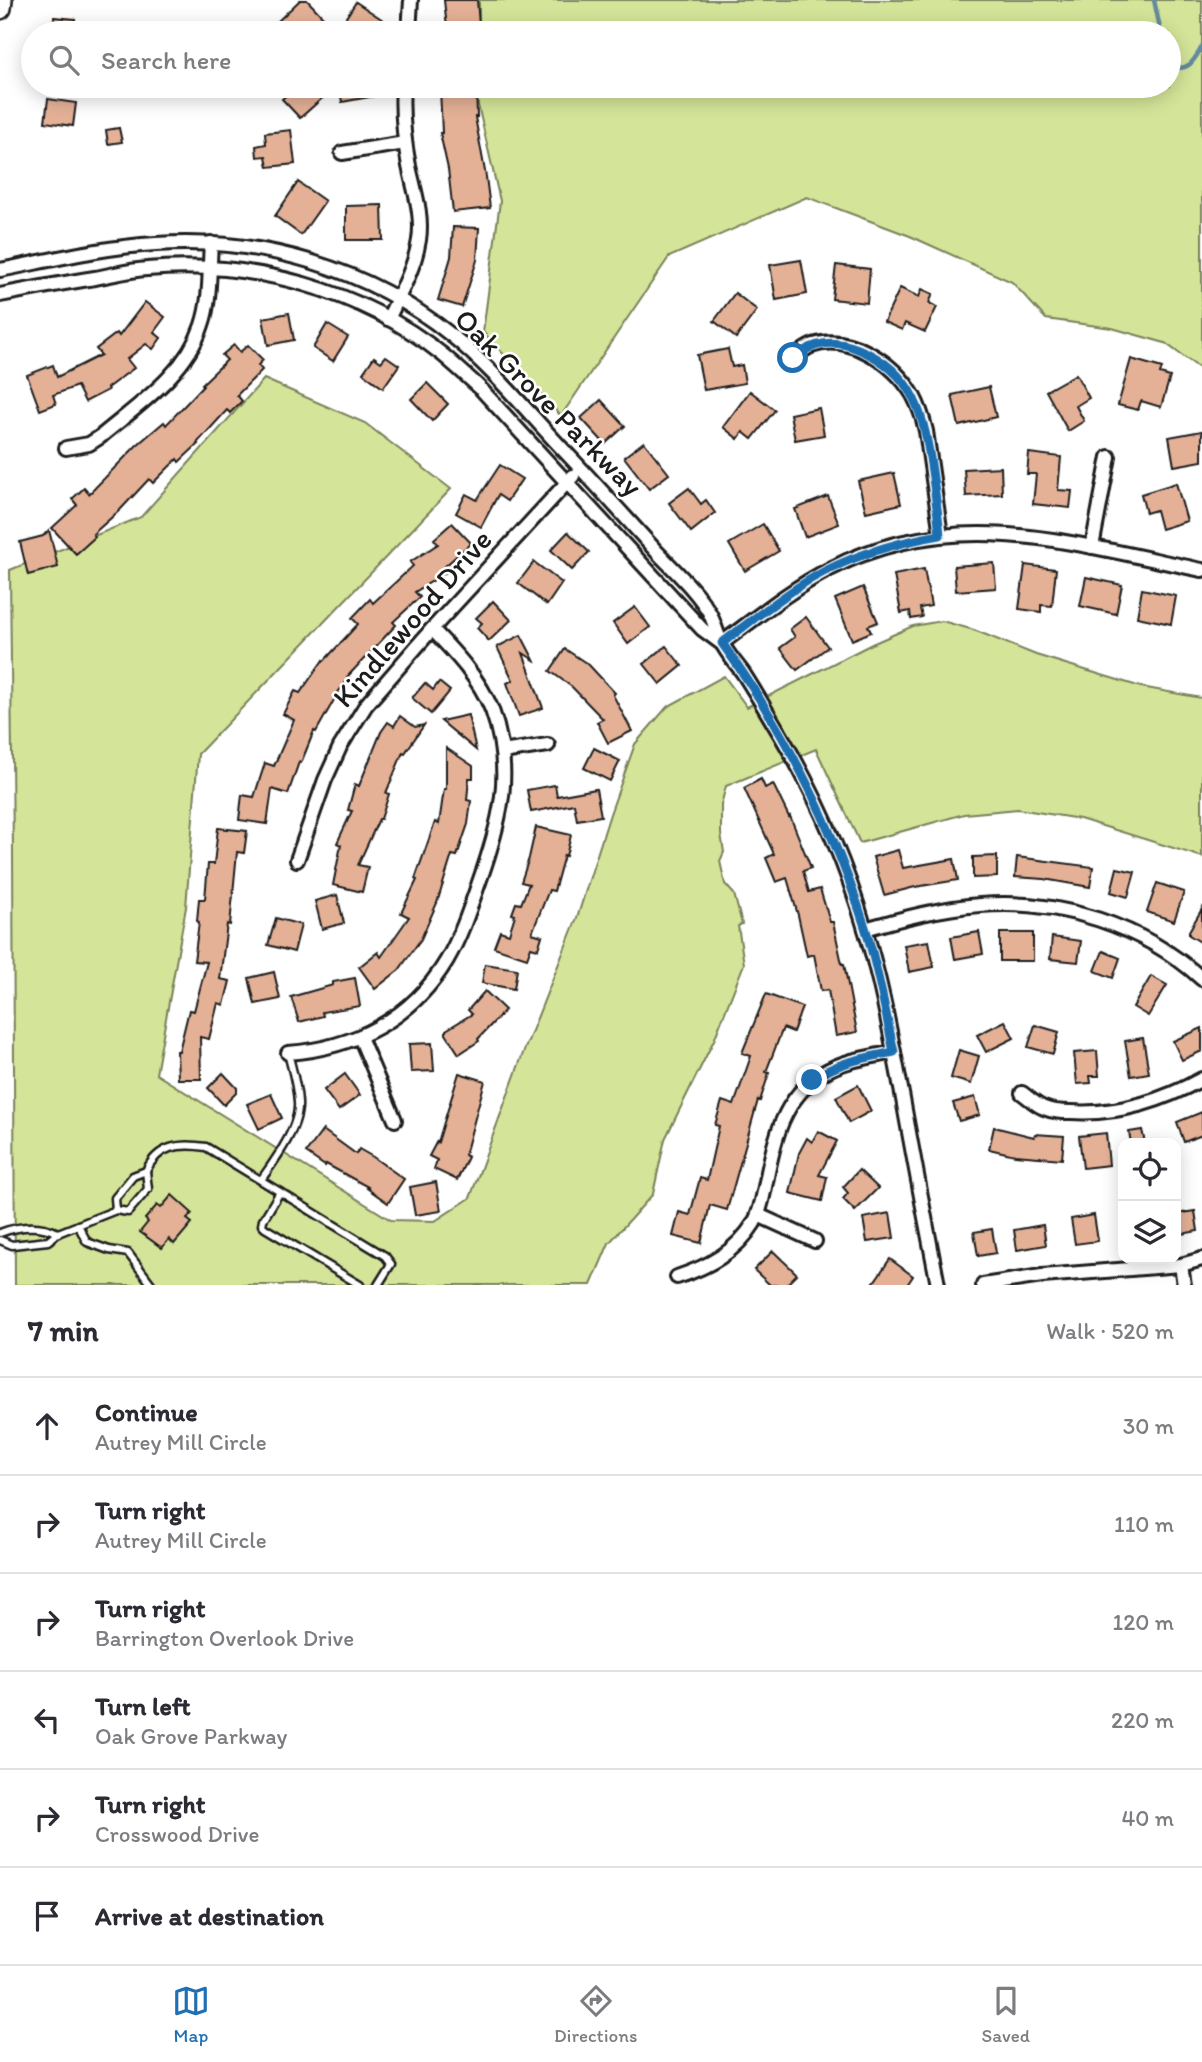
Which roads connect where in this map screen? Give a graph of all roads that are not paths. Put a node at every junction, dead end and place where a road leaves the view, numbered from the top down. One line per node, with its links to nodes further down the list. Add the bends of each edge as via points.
1 (1, 0): 3 (highway)
2 (411, 0): 4 (street)
3 (0, 8)
4 (410, 21)
5 (403, 98): 6 (street)
6 (405, 143): 7 (street); 12 (street, via 420,238)
7 (342, 153)
8 (211, 243): 9 (street, Oak Grove Parkway, via 132,246); 10 (street); 12 (street, Oak Grove Parkway, via 289,255 333,268)
9 (0, 270)
10 (209, 270): 11 (street, Oak Grove Parkway, via 145,269); 13 (street, Oak Grove Parkway, via 286,278); 15 (street, via 203,325 185,360 100,437)
11 (0, 295)
12 (398, 299): 13 (street); 17 (street, Oak Grove Parkway, via 452,335 478,359)
13 (388, 319): 18 (street, Oak Grove Parkway, via 442,354 479,387)
14 (793, 358): 19 (street, via 821,344 849,345 878,359 907,386 926,431)
15 (66, 448)
16 (1108, 457): 20 (street)
17 (580, 468): 18 (street, Kindlewood Drive); 23 (street, Oak Grove Parkway, via 684,580 709,612)
18 (567, 481): 22 (street, Kindlewood Drive); 23 (street, Oak Grove Parkway, via 702,629)
19 (940, 535): 20 (street, via 1014,534); 23 (street, via 892,545 834,567)
20 (1092, 547): 21 (street)
21 (1202, 570)
22 (432, 629): 25 (street, via 483,692); 26 (street, Kindlewood Drive, via 350,730 325,780)
23 (722, 643): 27 (street, Oak Grove Parkway, via 806,781)
24 (548, 745): 25 (street)
25 (502, 752): 29 (street, via 504,790 497,830 467,919 446,961 416,999)
26 (297, 860)
27 (865, 929): 28 (street, via 959,907 1028,905 1119,928 1168,953); 30 (street, Oak Grove Parkway)
28 (1202, 979)
29 (360, 1038): 31 (street); 34 (street)
30 (894, 1052): 39 (street, via 836,1066 812,1080 793,1100 774,1142); 51 (street, Oak Grove Parkway)
31 (288, 1053): 36 (lane, via 297,1112 282,1149)
32 (1202, 1079): 33 (street, via 1158,1099 1101,1112 1058,1112)
33 (1022, 1093)
34 (395, 1120)
35 (146, 1171): 36 (lane, via 161,1152 195,1145); 38 (lane, via 133,1176 115,1198); 38 (lane, via 148,1189 128,1212)
36 (261, 1180): 37 (lane)
37 (280, 1192): 49 (lane, via 262,1225); 50 (lane, via 389,1259 391,1264)
38 (116, 1210): 40 (lane)
39 (758, 1215): 44 (street); 47 (street, via 724,1256)
40 (78, 1225): 42 (lane); 48 (lane, via 87,1242 128,1252)
41 (0, 1233): 42 (lane, via 46,1227)
42 (58, 1233): 43 (lane, via 48,1241 20,1245)
43 (0, 1240)
44 (815, 1241)
45 (1202, 1259): 46 (street)
46 (1181, 1265): 52 (street); 53 (street)
47 (677, 1277)
48 (152, 1285)
49 (360, 1285)
50 (378, 1285)
51 (938, 1285)
52 (983, 1285)
53 (1184, 1285)

